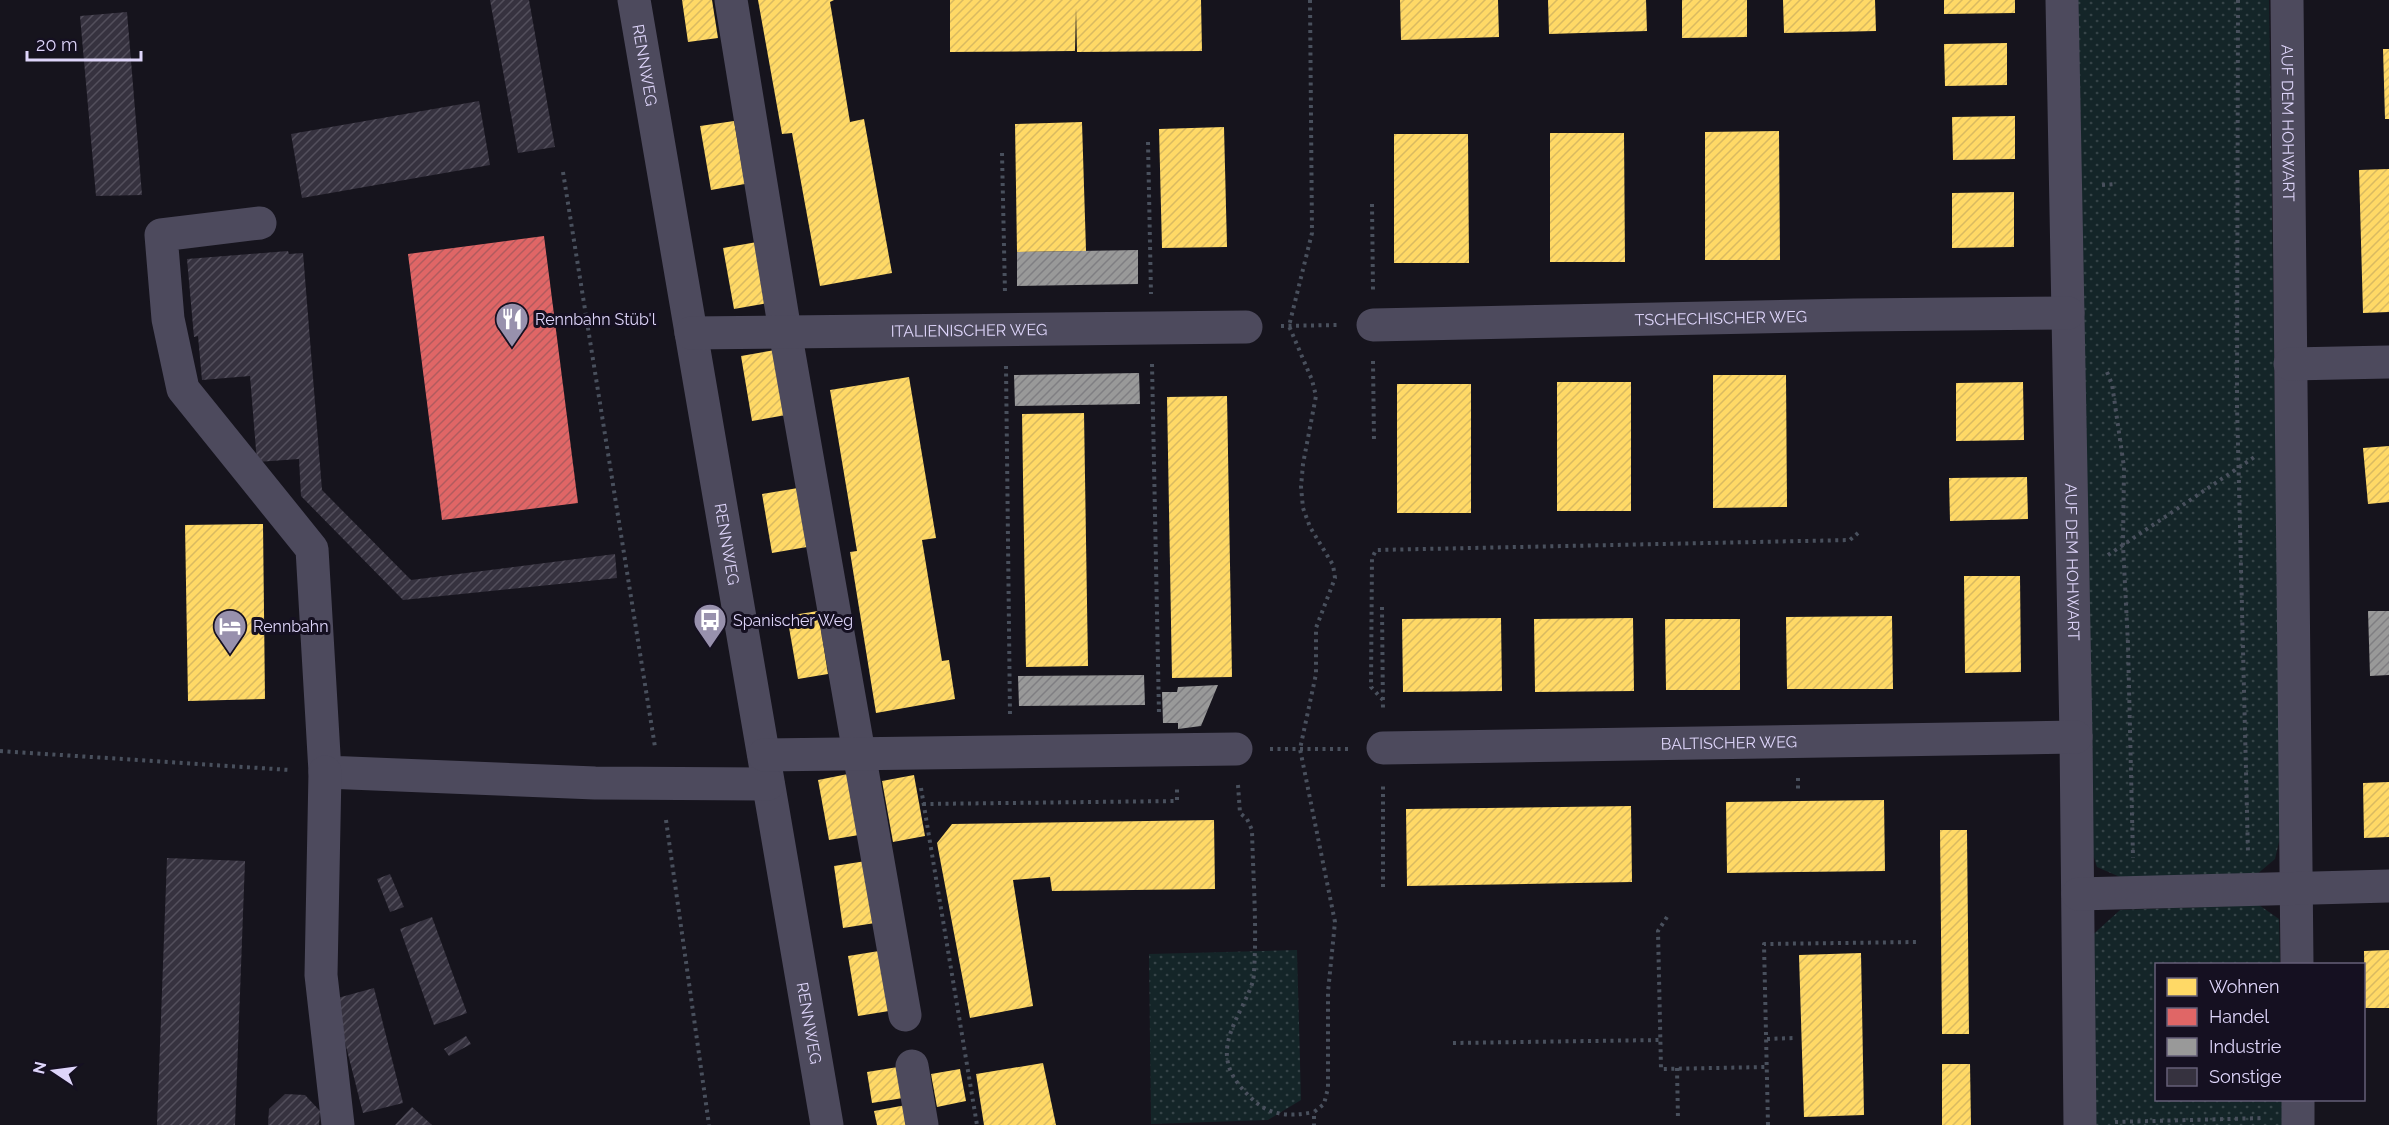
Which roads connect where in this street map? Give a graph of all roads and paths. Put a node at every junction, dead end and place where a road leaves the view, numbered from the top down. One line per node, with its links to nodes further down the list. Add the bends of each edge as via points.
1 (634, 0): 22 (street, RENNWEG)
2 (731, 0): 21 (street)
3 (1310, 0): 17 (path, via 1312,233)
4 (2062, 0): 15 (street, AUF DEM HOHWART)
5 (2238, 0): 12 (path)
6 (2287, 0): 25 (street, AUF DEM HOHWART)
7 (1148, 142): 19 (path)
8 (1002, 153): 20 (path)
9 (563, 172): 43 (path)
10 (2233, 183): 12 (path)
11 (2116, 184): 13 (path, via 2102,184)
12 (2239, 184): 27 (path)
13 (2102, 193)
14 (260, 223): 42 (street, via 161,235 168,319 183,389 312,549)
15 (2068, 313): 16 (street, TSCHECHISCHER WEG); 30 (street, AUF DEM HOHWART)
16 (1373, 325): 17 (path)
17 (1289, 326): 18 (path); 35 (path, via 1316,396 1303,464 1303,508 1334,566 1335,578 1316,628 1316,674)
18 (1246, 327): 19 (street, ITALIENISCHER WEG)
19 (1152, 328): 20 (street, ITALIENISCHER WEG); 36 (path)
20 (1006, 329): 21 (street, ITALIENISCHER WEG); 38 (path)
21 (785, 331): 22 (street, ITALIENISCHER WEG); 40 (street)
22 (691, 333): 41 (street, RENNWEG)
23 (2389, 362): 25 (street)
24 (2104, 363): 29 (path, via 2112,384 2124,467)
25 (2290, 364): 26 (street, AUF DEM HOHWART)
26 (2291, 432): 27 (path); 46 (street, AUF DEM HOHWART)
27 (2238, 467): 29 (path); 47 (path)
28 (1858, 533): 31 (path, via 1851,540 1376,550 1372,558 1371,687)
29 (2123, 545): 30 (path); 48 (path)
30 (2072, 579): 32 (street, AUF DEM HOHWART)
31 (1383, 700)
32 (2076, 737): 33 (street, BALTISCHER WEG); 49 (street, AUF DEM HOHWART)
33 (1383, 748): 35 (path)
34 (1236, 749): 35 (path); 36 (street); 61 (path, via 1240,813 1252,830 1254,975 1226,1048 1227,1064 1242,1090 1267,1110 1282,1116)
35 (1299, 749): 61 (path, via 1335,922 1328,992 1328,1088 1324,1104)
36 (1168, 750): 38 (street); 44 (path, via 1177,801)
37 (0, 751): 42 (path)
38 (1011, 753): 39 (street)
39 (916, 754): 40 (street); 44 (path)
40 (861, 755): 41 (street); 53 (street)
41 (766, 770): 43 (street); 67 (street, RENNWEG)
42 (325, 772): 43 (street); 65 (street, via 321,975)
43 (661, 784): 66 (path)
44 (923, 804): 69 (path)
45 (2389, 886): 46 (street)
46 (2297, 888): 47 (street); 52 (street, AUF DEM HOHWART)
47 (2248, 890): 48 (street)
48 (2134, 892): 49 (street)
49 (2078, 894): 64 (street, AUF DEM HOHWART)
50 (1667, 917): 56 (path, via 1658,931)
51 (1918, 942): 55 (path, via 1764,944)
52 (2297, 963)
53 (905, 1015)
54 (1794, 1038): 55 (path)
55 (1767, 1039): 59 (path)
56 (1660, 1040): 57 (path); 60 (path, via 1661,1069)
57 (1453, 1043)
58 (912, 1066): 68 (street)
59 (1767, 1067): 60 (path); 71 (path)
60 (1677, 1068): 63 (path)
61 (1314, 1112): 70 (path)
62 (2298, 1114): 64 (path)
63 (1678, 1119)
64 (2080, 1124)
65 (338, 1125)
66 (709, 1125)
67 (826, 1125)
68 (922, 1125)
69 (977, 1125)
70 (1314, 1125)
71 (1768, 1125)

